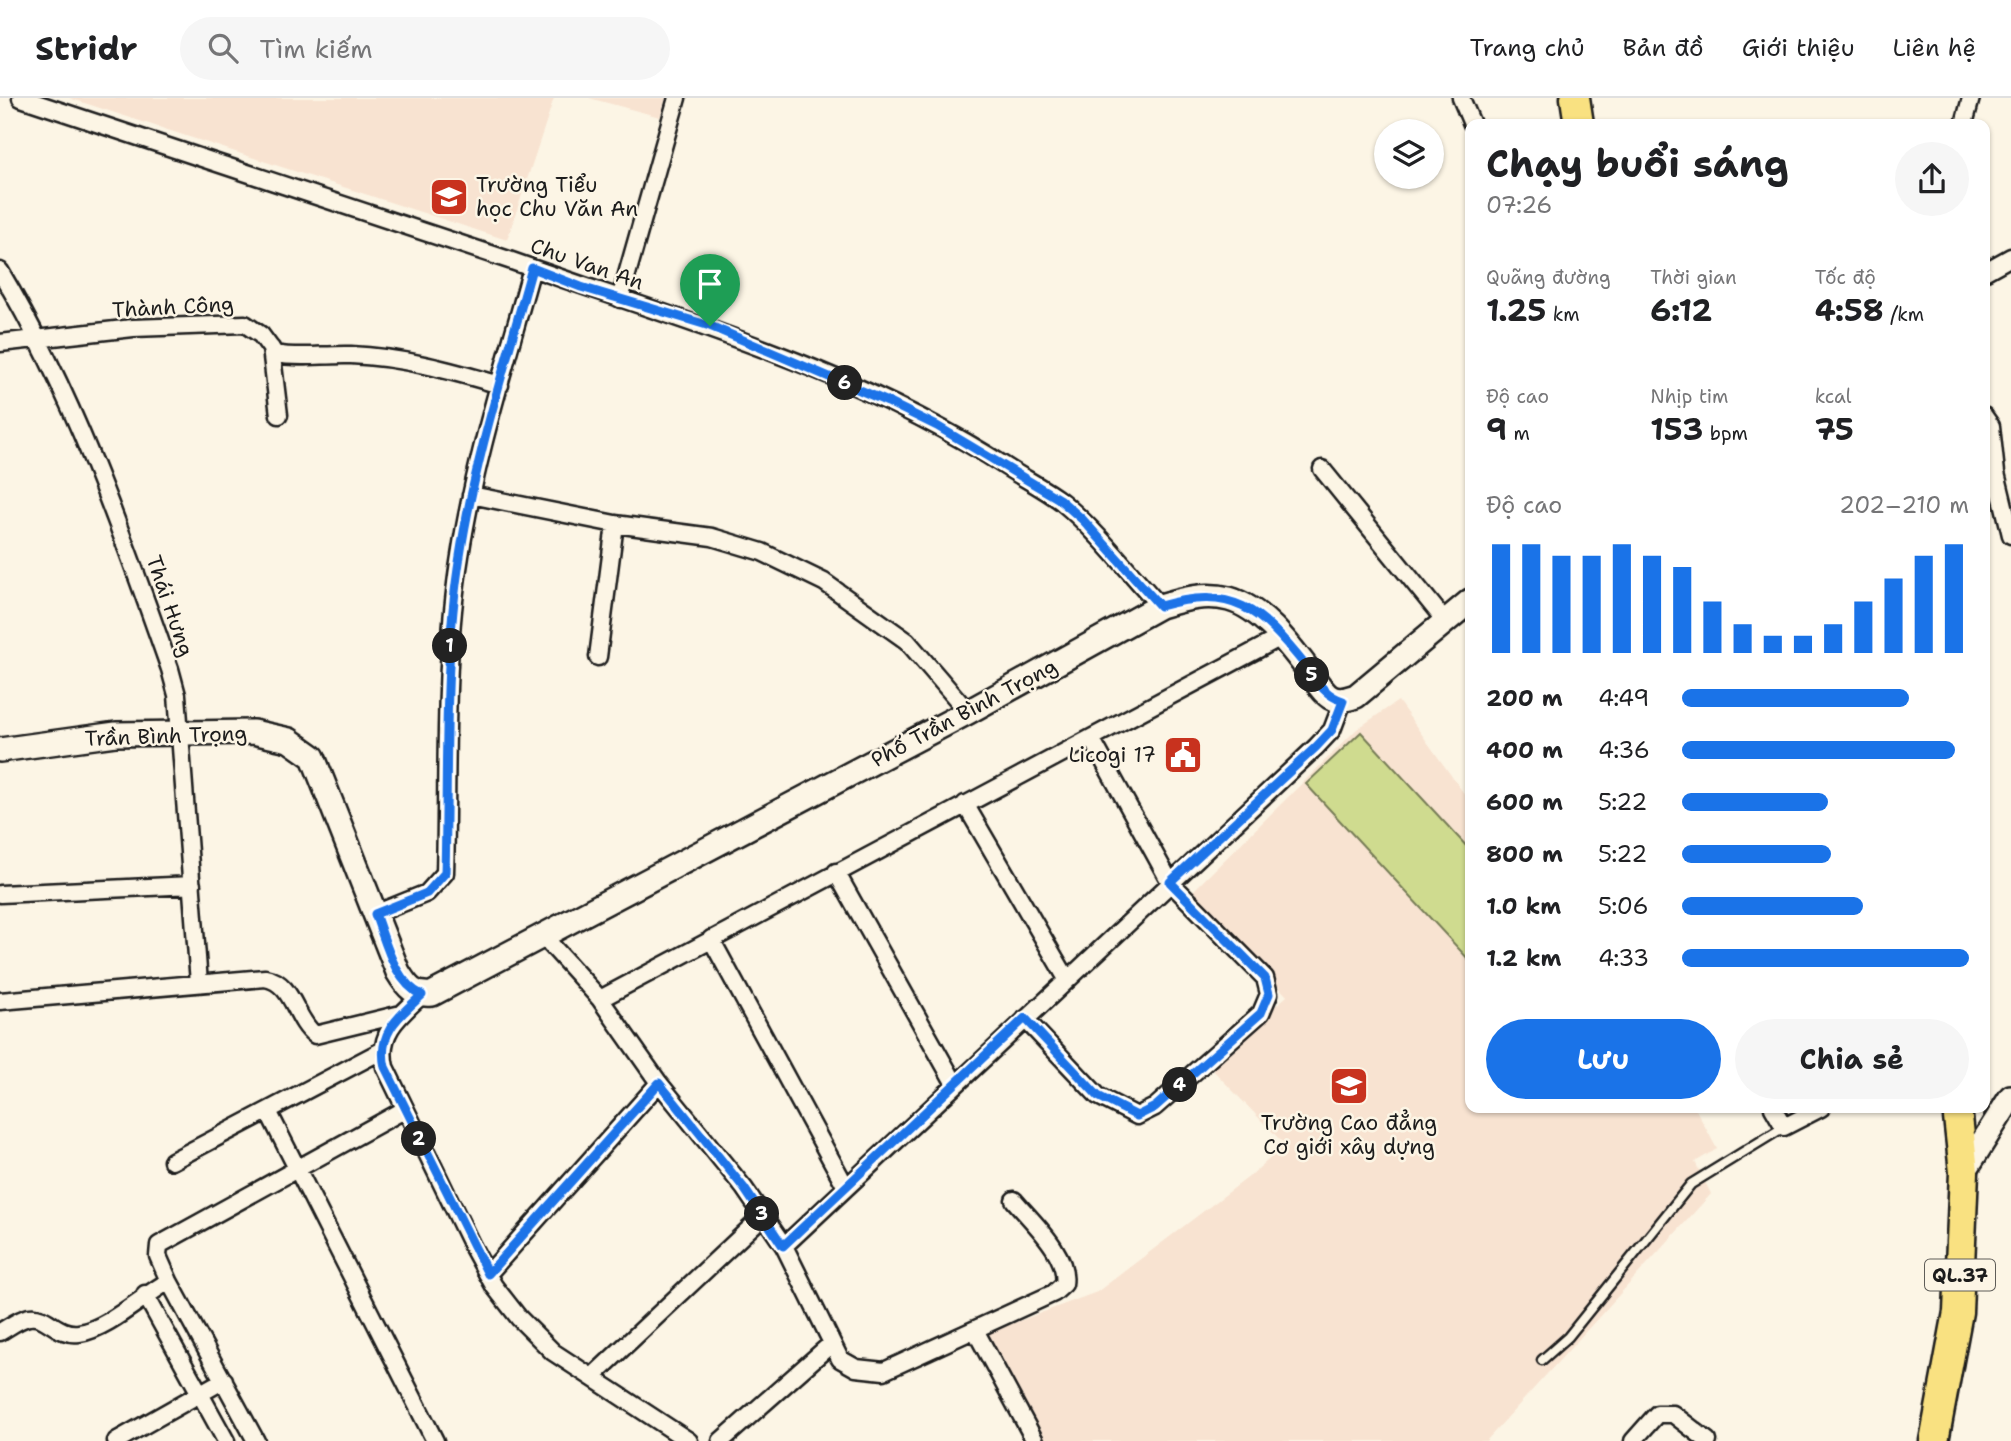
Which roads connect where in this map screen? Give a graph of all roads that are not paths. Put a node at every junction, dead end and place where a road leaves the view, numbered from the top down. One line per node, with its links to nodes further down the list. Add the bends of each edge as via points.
1 (21, 98): 10 (street, Chu Van An)
2 (677, 98): 13 (street)
3 (1461, 98): 6 (street)
4 (1575, 98): 7 (highway)
5 (1970, 98): 8 (street)
6 (1470, 119)
7 (1578, 119)
8 (1965, 119)
9 (2011, 257): 11 (street)
10 (532, 268): 13 (street, Chu Van An); 17 (street)
11 (1990, 269)
12 (0, 271): 14 (street, Thái Hưng)
13 (620, 299): 25 (street, Chu Van An, via 710,326 888,402 982,451 1059,499)
14 (39, 338): 15 (street, Thành Công); 16 (street, Thành Công, via 132,328 244,324); 31 (street, Thái Hưng, via 111,502 170,669)
15 (0, 343)
16 (271, 348): 17 (street, Thành Công, via 275,354 290,357 352,355 435,366); 18 (street)
17 (500, 385): 21 (street)
18 (279, 415)
19 (1990, 425): 23 (street)
20 (1322, 469): 26 (street)
21 (471, 495): 22 (street); 39 (street, via 451,637 445,873 427,893)
22 (615, 524): 28 (street); 30 (street, via 740,544 824,582 908,641)
23 (2011, 535)
24 (1465, 605): 26 (street)
25 (1160, 606): 27 (street, Phố Trần Bình Trọng, via 1190,597 1233,600); 30 (street, Phố Trần Bình Trọng)
26 (1446, 622): 29 (street, via 1356,696)
27 (1281, 637): 29 (street, Phố Trần Bình Trọng, via 1329,696); 32 (street)
28 (598, 657)
29 (1343, 701): 36 (street, via 1332,730 1316,747)
30 (968, 712): 40 (street, Phố Trần Bình Trọng)
31 (179, 732): 33 (street, Trần Bình Trọng, via 116,734); 37 (street, Thái Hưng); 39 (street, Trần Bình Trọng, via 253,732 289,740 313,757)
32 (1091, 737): 34 (street); 36 (street)
33 (0, 750)
34 (965, 804): 35 (street); 42 (street)
35 (835, 872): 41 (street); 51 (street)
36 (1170, 882): 42 (street); 48 (street, via 1265,978 1269,994 1261,1013 1155,1107 1137,1116 1098,1096)
37 (192, 885): 38 (street); 43 (street, Thái Hưng)
38 (0, 894)
39 (375, 914): 44 (street, Trần Bình Trọng, via 398,972 409,989)
40 (544, 937): 44 (street, Phố Trần Bình Trọng, via 449,988); 45 (street)
41 (711, 939): 45 (street); 62 (street)
42 (1067, 979): 48 (street)
43 (199, 983): 46 (street); 47 (street, via 275,980 315,1035)
44 (422, 995): 47 (street)
45 (600, 999): 50 (street)
46 (0, 1001)
47 (401, 1014): 49 (street, via 385,1034)
48 (1025, 1018): 51 (street)
49 (381, 1051): 53 (street); 54 (street)
50 (659, 1083): 64 (street); 66 (street)
51 (955, 1084): 62 (street)
52 (2011, 1097): 61 (street)
53 (404, 1110): 60 (street); 66 (street)
54 (268, 1111): 59 (street); 60 (street)
55 (1776, 1113): 58 (street)
56 (1811, 1113): 58 (street)
57 (1958, 1113): 61 (highway, QL.37)
58 (1784, 1127): 72 (lane, via 1691,1184 1568,1337)
59 (172, 1161)
60 (297, 1167): 67 (street, via 159,1245 158,1256); 80 (street)
61 (1964, 1172): 86 (highway, QL.37, via 1958,1312)
62 (846, 1187): 65 (street)
63 (1014, 1200): 69 (street, via 1055,1251 1066,1273 1064,1284)
64 (763, 1216): 65 (street); 73 (street)
65 (783, 1246): 71 (street)
66 (488, 1274): 73 (street, via 519,1318 553,1352)
67 (169, 1281): 68 (street); 74 (street)
68 (145, 1294): 70 (street, via 82,1333 63,1333 40,1317 27,1317); 75 (street)
69 (975, 1330): 71 (street, via 884,1371 856,1368 840,1359); 83 (street)
70 (0, 1332)
71 (831, 1344): 82 (street)
72 (1542, 1360)
73 (592, 1377): 76 (street)
74 (224, 1380): 75 (street); 79 (street)
75 (201, 1393): 77 (street); 78 (street)
76 (671, 1436): 81 (street)
77 (116, 1441)
78 (226, 1441)
79 (257, 1441)
80 (434, 1441)
81 (689, 1441)
82 (721, 1441)
83 (1035, 1441)
84 (1633, 1441): 85 (street, via 1657,1414 1673,1414)
85 (1707, 1441)
86 (1934, 1441)

